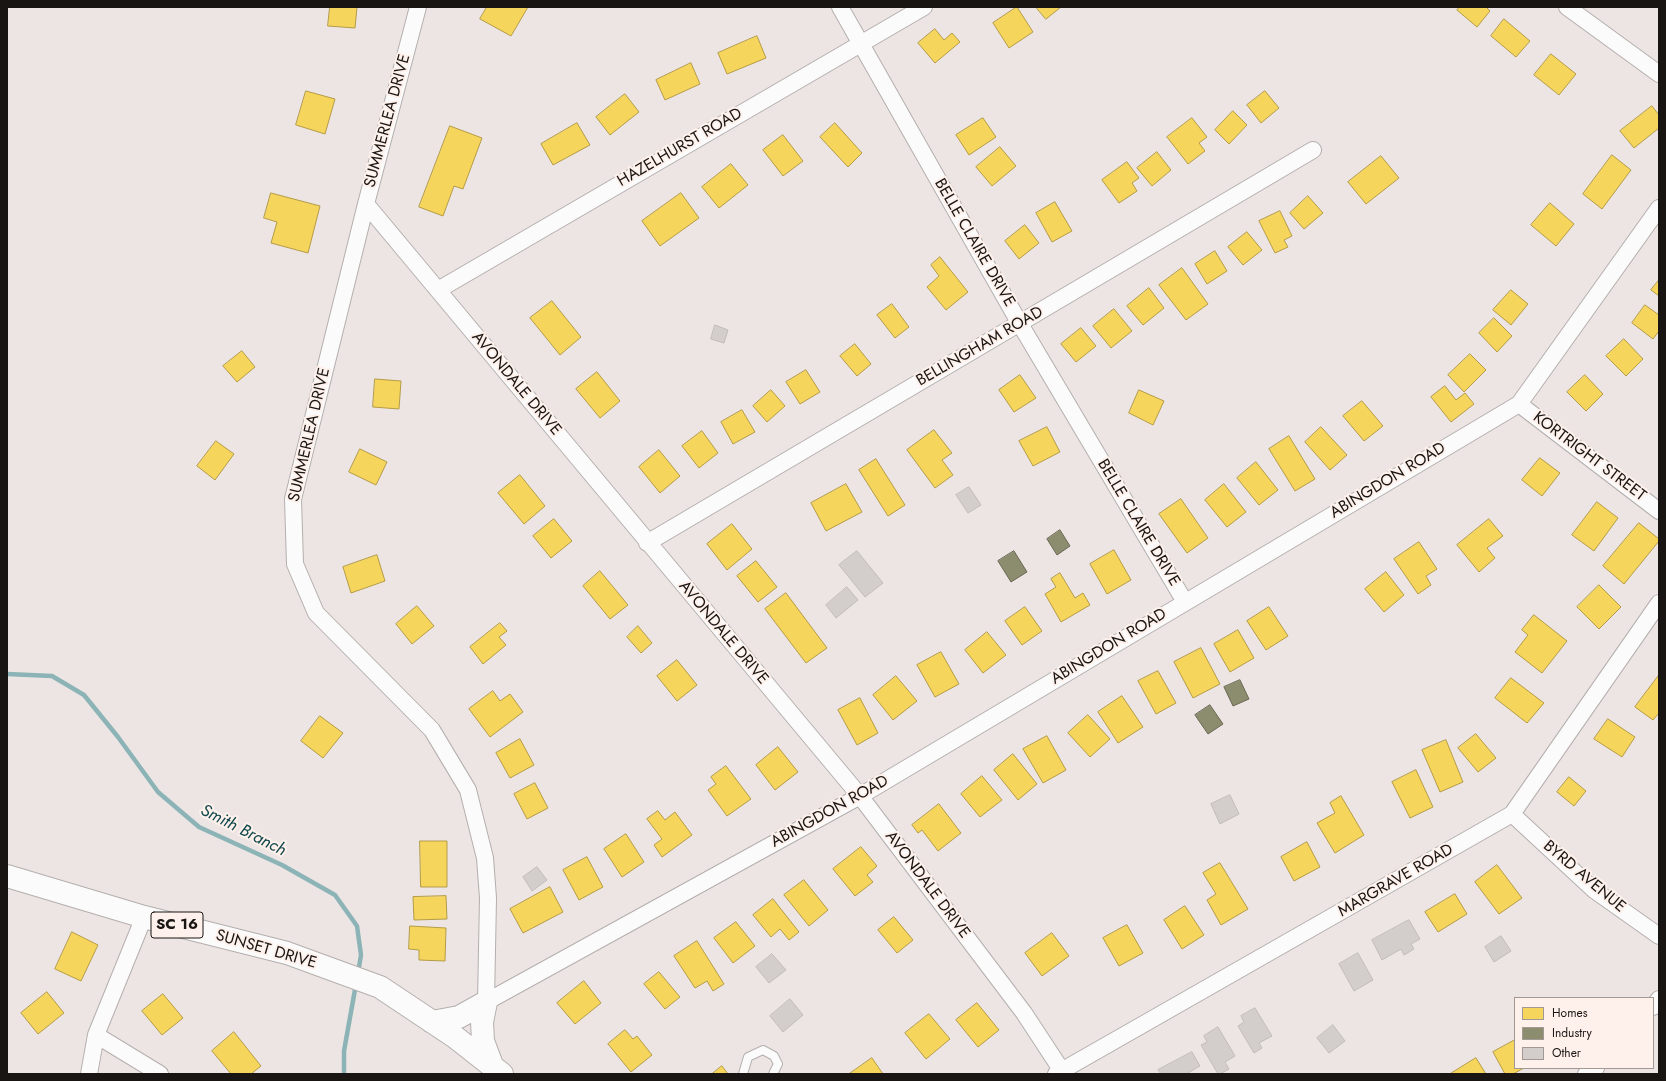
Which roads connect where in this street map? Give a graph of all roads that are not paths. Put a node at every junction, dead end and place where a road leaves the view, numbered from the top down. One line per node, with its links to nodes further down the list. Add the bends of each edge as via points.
1 (418, 7): 8 (street, SUMMERLEA DRIVE)
2 (840, 7): 5 (street, BELLE CLAIRE DRIVE)
3 (924, 7): 5 (street, HAZELHURST ROAD)
4 (1567, 7): 6 (street)
5 (860, 43): 10 (street, HAZELHURST ROAD); 11 (street, BELLE CLAIRE DRIVE)
6 (1659, 74)
7 (1313, 150): 11 (street, BELLINGHAM ROAD)
8 (366, 204): 10 (street, AVONDALE DRIVE); 22 (street, SUMMERLEA DRIVE, via 293,499 295,564 316,613 432,730 468,790 485,858 488,898)
9 (1659, 208): 12 (street, ABINGDON ROAD)
10 (438, 290): 14 (street, AVONDALE DRIVE)
11 (1020, 324): 14 (street, BELLINGHAM ROAD); 15 (street, BELLE CLAIRE DRIVE)
12 (1519, 404): 13 (street, KORTRIGHT STREET); 15 (street, ABINGDON ROAD)
13 (1659, 511)
14 (647, 542): 17 (street, AVONDALE DRIVE)
15 (1184, 602): 17 (street, ABINGDON ROAD)
16 (1659, 603): 18 (street, MARGRAVE ROAD)
17 (860, 796): 22 (street, ABINGDON ROAD); 26 (street, AVONDALE DRIVE, via 1024,1013)
18 (1512, 814): 21 (street, BYRD AVENUE, via 1594,890); 26 (street, MARGRAVE ROAD)
19 (7, 876): 20 (main road, SUNSET DRIVE / SC 16)
20 (144, 917): 23 (main road, SUNSET DRIVE / SC 16, via 287,953 367,982 380,987); 24 (street)
21 (1659, 936)
22 (486, 1002): 23 (main road, via 459,1017); 25 (main road, via 482,1022 483,1041)
23 (432, 1022): 25 (main road, SUNSET DRIVE / SC 16)
24 (96, 1036): 27 (street); 28 (street)
25 (497, 1070)
26 (1061, 1073)
27 (90, 1074)
28 (160, 1074)
29 (743, 1074): 30 (lane, via 748,1057 763,1050 774,1056 778,1064)
30 (773, 1074)

